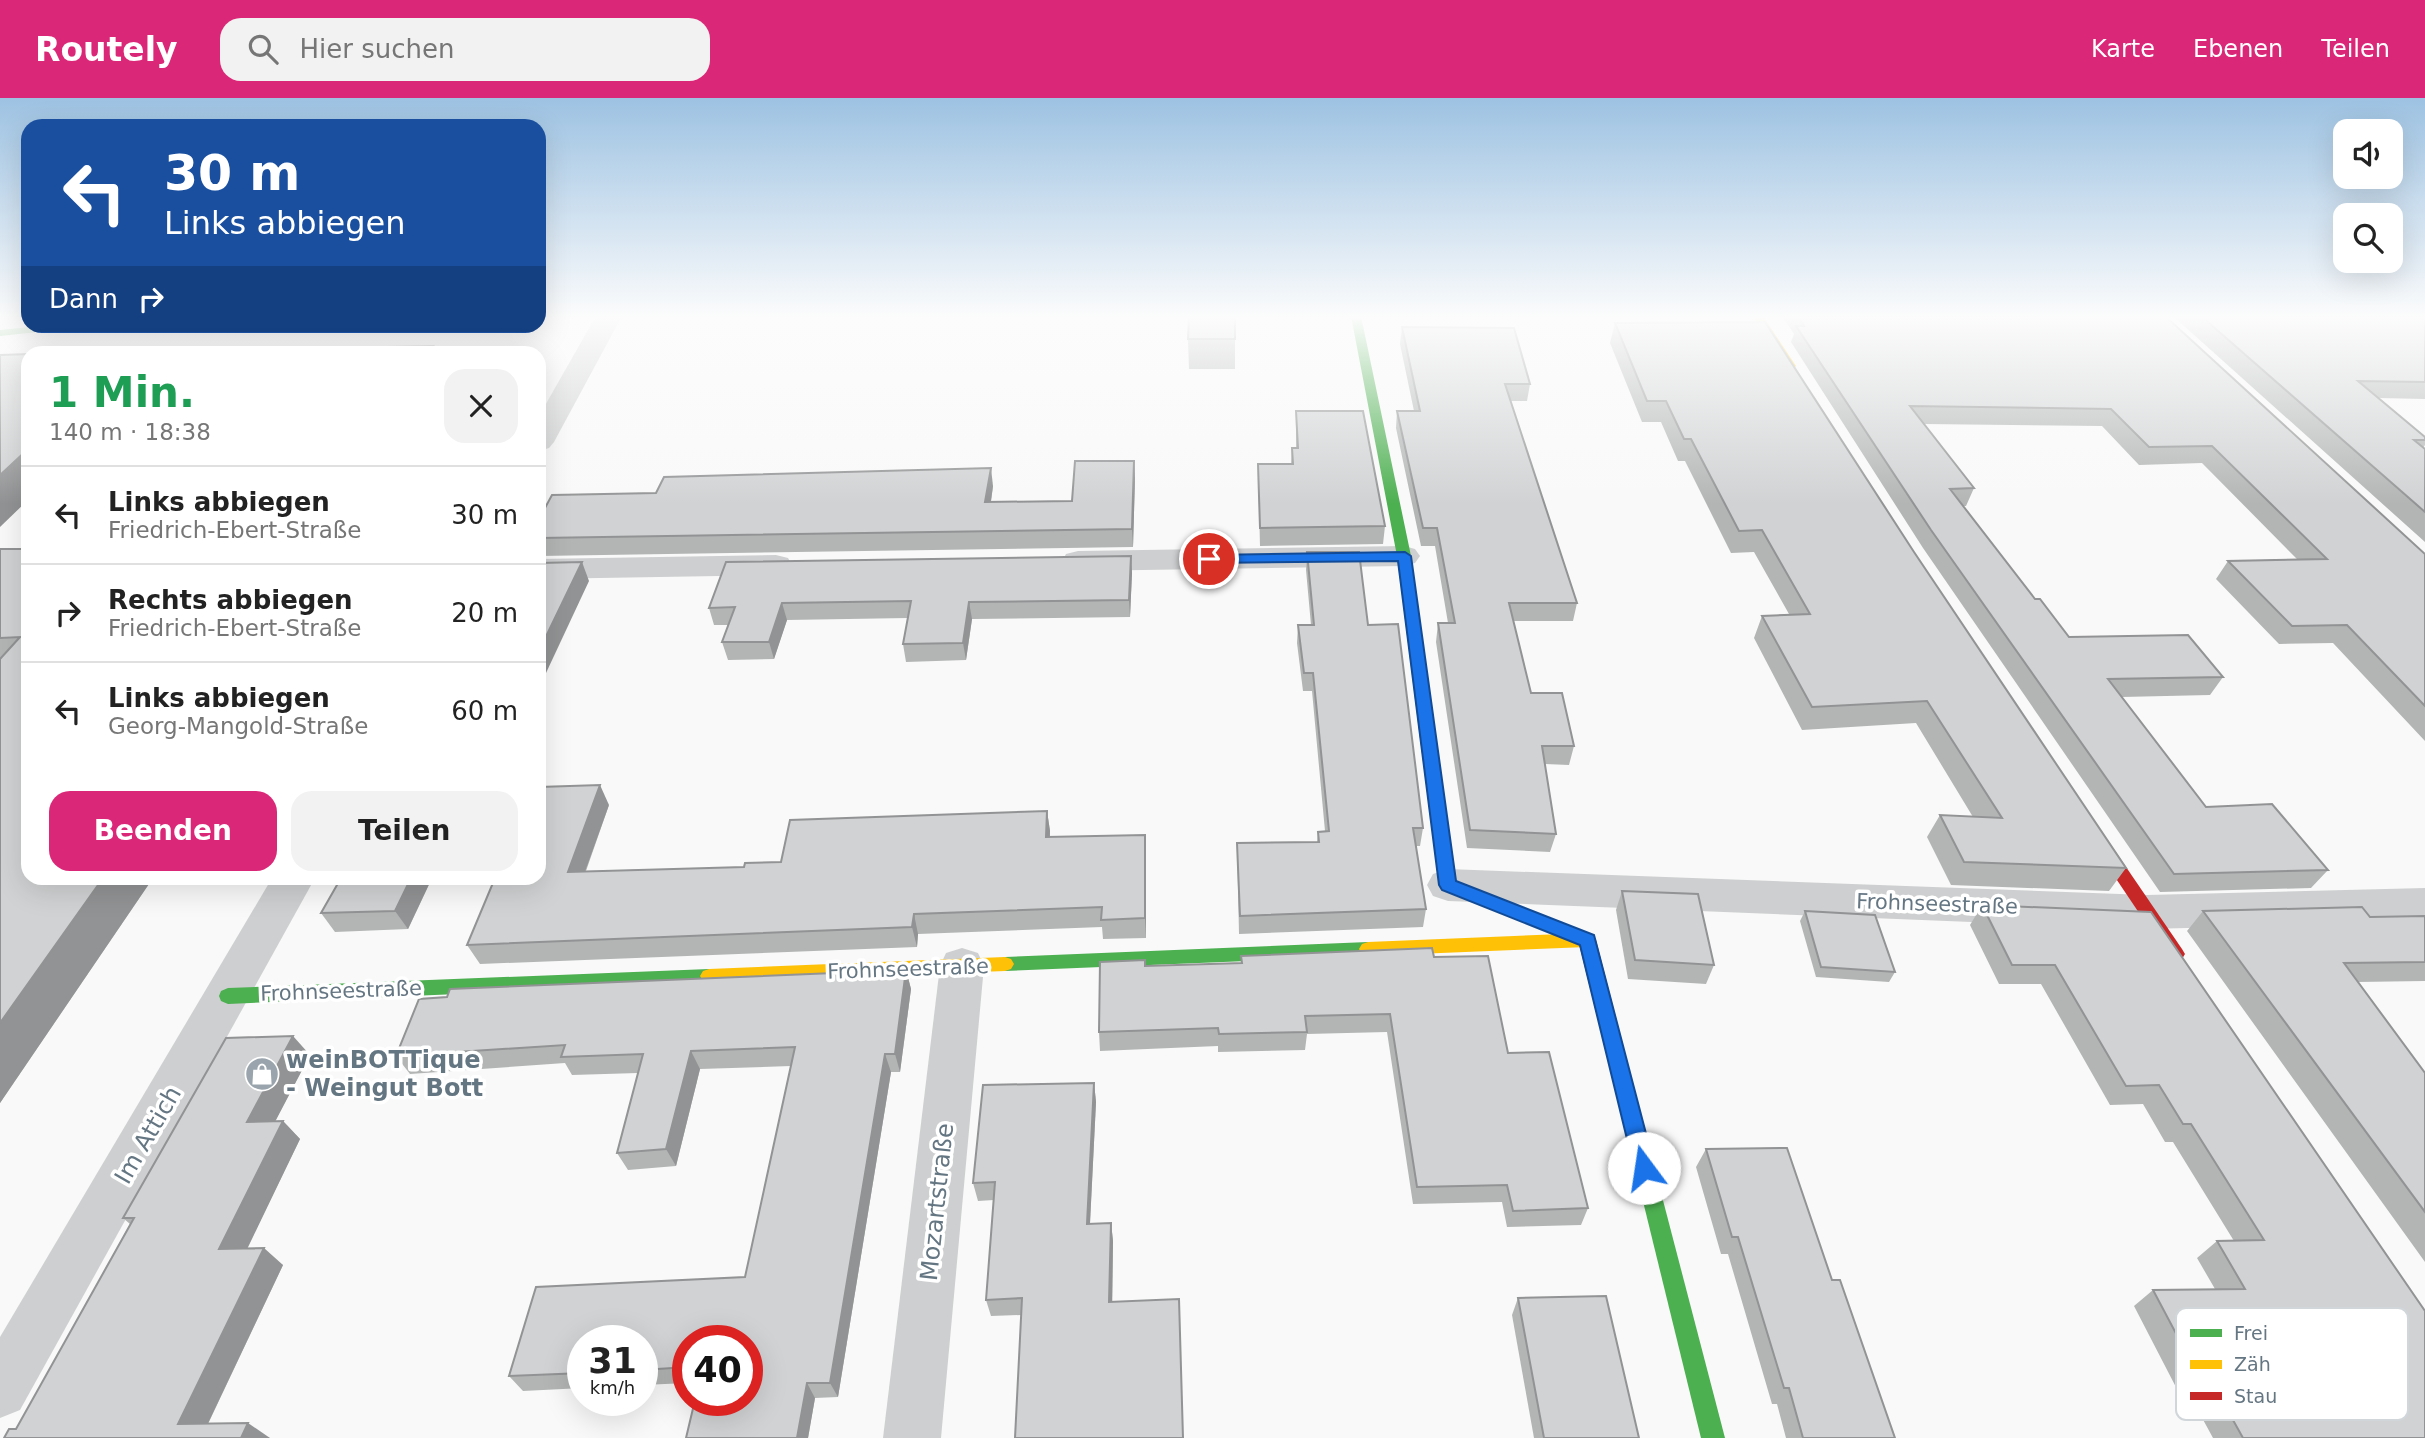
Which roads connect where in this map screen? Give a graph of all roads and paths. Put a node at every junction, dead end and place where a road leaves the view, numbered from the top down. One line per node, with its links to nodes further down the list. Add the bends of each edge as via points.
1 (574, 379): 3 (street)
2 (1369, 379): 4 (street)
3 (546, 429)
4 (1405, 556): 5 (street); 10 (street)
5 (1042, 562)
6 (804, 565): 7 (street)
7 (546, 569)
8 (2087, 821): 12 (street)
9 (290, 885): 16 (street, Im Attich)
10 (1448, 885): 12 (street, Frohnseestraße); 13 (street)
11 (2425, 905): 12 (street, Frohnseestraße)
12 (2147, 912): 15 (street)
13 (1587, 940): 14 (street, Frohnseestraße); 19 (street)
14 (962, 967): 16 (street, Frohnseestraße); 18 (street, Mozartstraße)
15 (2187, 969)
16 (228, 996): 17 (street, Im Attich)
17 (0, 1390)
18 (912, 1438)
19 (1713, 1438)

